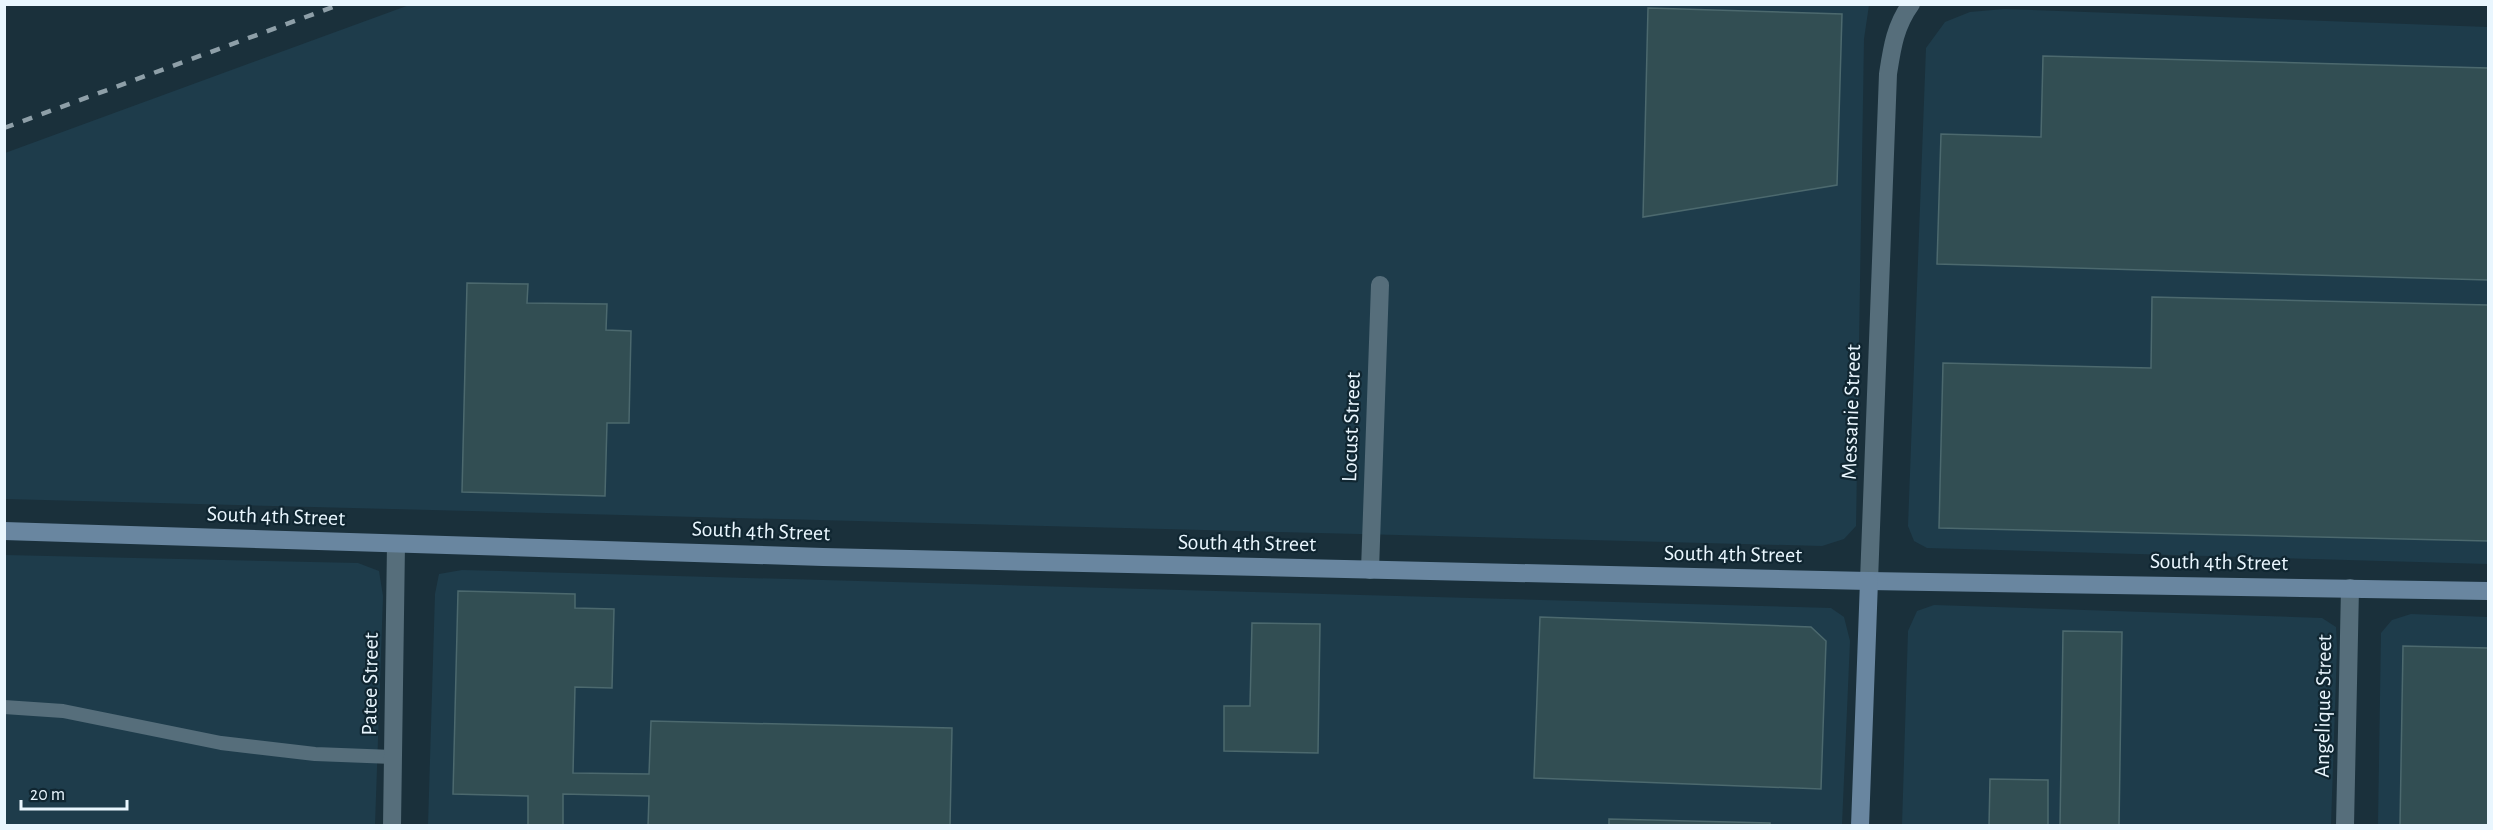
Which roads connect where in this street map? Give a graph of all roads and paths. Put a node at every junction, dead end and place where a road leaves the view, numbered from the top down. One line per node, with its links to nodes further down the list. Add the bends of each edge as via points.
1 (1911, 4): 6 (street, Messanie Street, via 1893,39 1888,74)
2 (1380, 285): 5 (street, Locust Street)
3 (4, 531): 4 (main road, South 4th Street)
4 (396, 543): 5 (main road, South 4th Street); 10 (street, Patee Street)
5 (1370, 570): 6 (main road, South 4th Street)
6 (1869, 581): 7 (main road, South 4th Street); 12 (main road, Messanie Street)
7 (2350, 588): 8 (main road, South 4th Street); 13 (street, Angelique Street)
8 (2488, 591)
9 (4, 707): 10 (lane, via 63,711 221,743 315,754)
10 (393, 757): 11 (street, Patee Street)
11 (392, 825)
12 (1860, 825)
13 (2345, 825)

